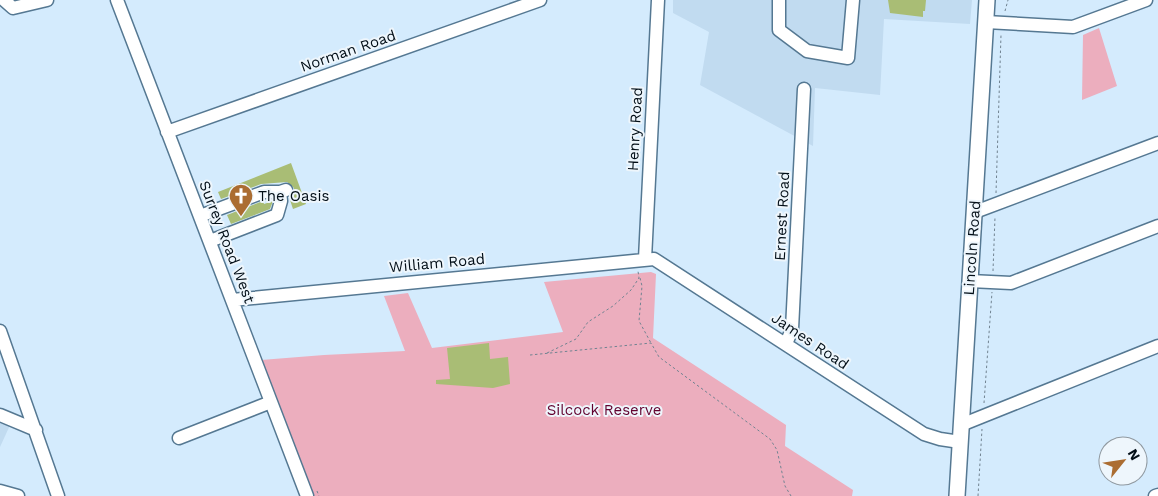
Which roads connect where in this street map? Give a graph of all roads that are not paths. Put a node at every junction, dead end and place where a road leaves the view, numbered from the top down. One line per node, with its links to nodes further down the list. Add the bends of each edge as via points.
1 (4, 0): 2 (street, via 13,8)
2 (47, 0)
3 (117, 0): 12 (street, Surrey Road West)
4 (540, 0): 12 (street, Norman Road)
5 (658, 0): 18 (street, Henry Road)
6 (778, 0): 7 (street, via 779,30 806,51 848,58)
7 (853, 0)
8 (987, 0): 10 (main road, Lincoln Road)
9 (1146, 0): 10 (street, via 1074,26)
10 (986, 22): 14 (main road, Lincoln Road)
11 (804, 89): 22 (street, Ernest Road, via 792,328)
12 (167, 132): 15 (street, Surrey Road West)
13 (1158, 143): 14 (street)
14 (974, 212): 19 (main road, Lincoln Road)
15 (200, 216): 17 (street, Surrey Road West); 17 (street, via 264,192 283,191 277,215)
16 (1158, 226): 19 (street, via 1011,283)
17 (210, 241): 20 (street, Surrey Road West)
18 (640, 260): 20 (street, William Road); 22 (street, James Road, via 654,260 664,265)
19 (970, 281): 26 (main road, Lincoln Road)
20 (232, 300): 24 (street, Surrey Road West)
21 (0, 331): 27 (street)
22 (786, 344): 29 (street, James Road, via 924,434)
23 (1158, 346): 26 (street)
24 (271, 402): 28 (street); 33 (street, Surrey Road West)
25 (0, 414): 27 (street)
26 (961, 425): 29 (main road, Lincoln Road)
27 (36, 430): 32 (street)
28 (179, 438)
29 (960, 442): 34 (main road, Lincoln Road)
30 (0, 490): 31 (street)
31 (18, 496)
32 (58, 496)
33 (307, 496)
34 (957, 496)

